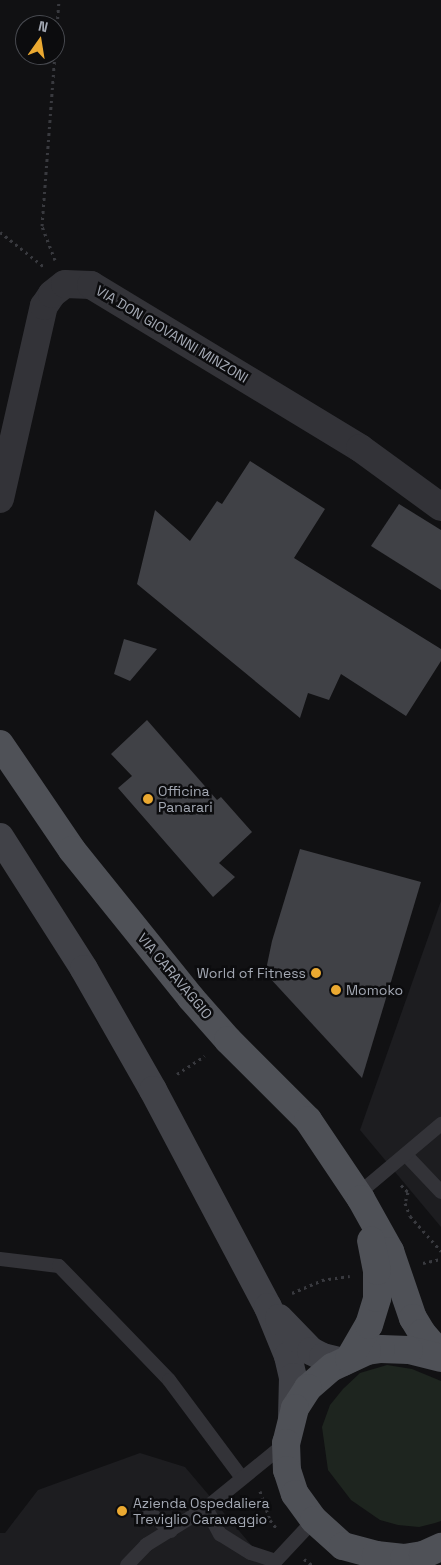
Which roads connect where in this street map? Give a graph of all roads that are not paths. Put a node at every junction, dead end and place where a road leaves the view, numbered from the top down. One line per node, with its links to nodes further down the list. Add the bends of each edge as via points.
1 (0, 499): 2 (street, VIA DON GIOVANNI MINZONI, via 44,306 65,284 91,285 360,448)
2 (441, 507)
3 (0, 744): 8 (main road, VIA CARAVAGGIO, via 72,850 228,1040 308,1120)
4 (0, 837): 11 (street, via 84,969 153,1090)
5 (441, 1124): 6 (lane)
6 (406, 1154): 7 (lane); 8 (lane)
7 (441, 1192)
8 (360, 1196): 10 (main road, VIA CARAVAGGIO, via 390,1251)
9 (0, 1259): 15 (lane, via 59,1266 169,1380)
10 (386, 1270): 12 (main road, VIA CARAVAGGIO, via 422,1333); 13 (main road, VIA CARAVAGGIO, via 361,1341)
11 (268, 1306): 13 (street, via 311,1351 332,1361); 14 (street, via 290,1364 294,1386)
12 (441, 1356): 13 (main road, VIA CARAVAGGIO, via 381,1349 367,1351)
13 (346, 1361): 14 (main road, VIA CARAVAGGIO, via 308,1388)
14 (289, 1430): 15 (lane); 18 (main road, via 287,1470 306,1511)
15 (242, 1478): 16 (lane)
16 (206, 1508): 19 (lane); 21 (lane, via 220,1534)
17 (150, 1512): 19 (lane)
18 (314, 1520): 20 (main road, via 343,1546 376,1555 404,1558); 21 (lane)
19 (171, 1531): 22 (lane, via 146,1546)
20 (441, 1547)
21 (273, 1563)
22 (127, 1565)

